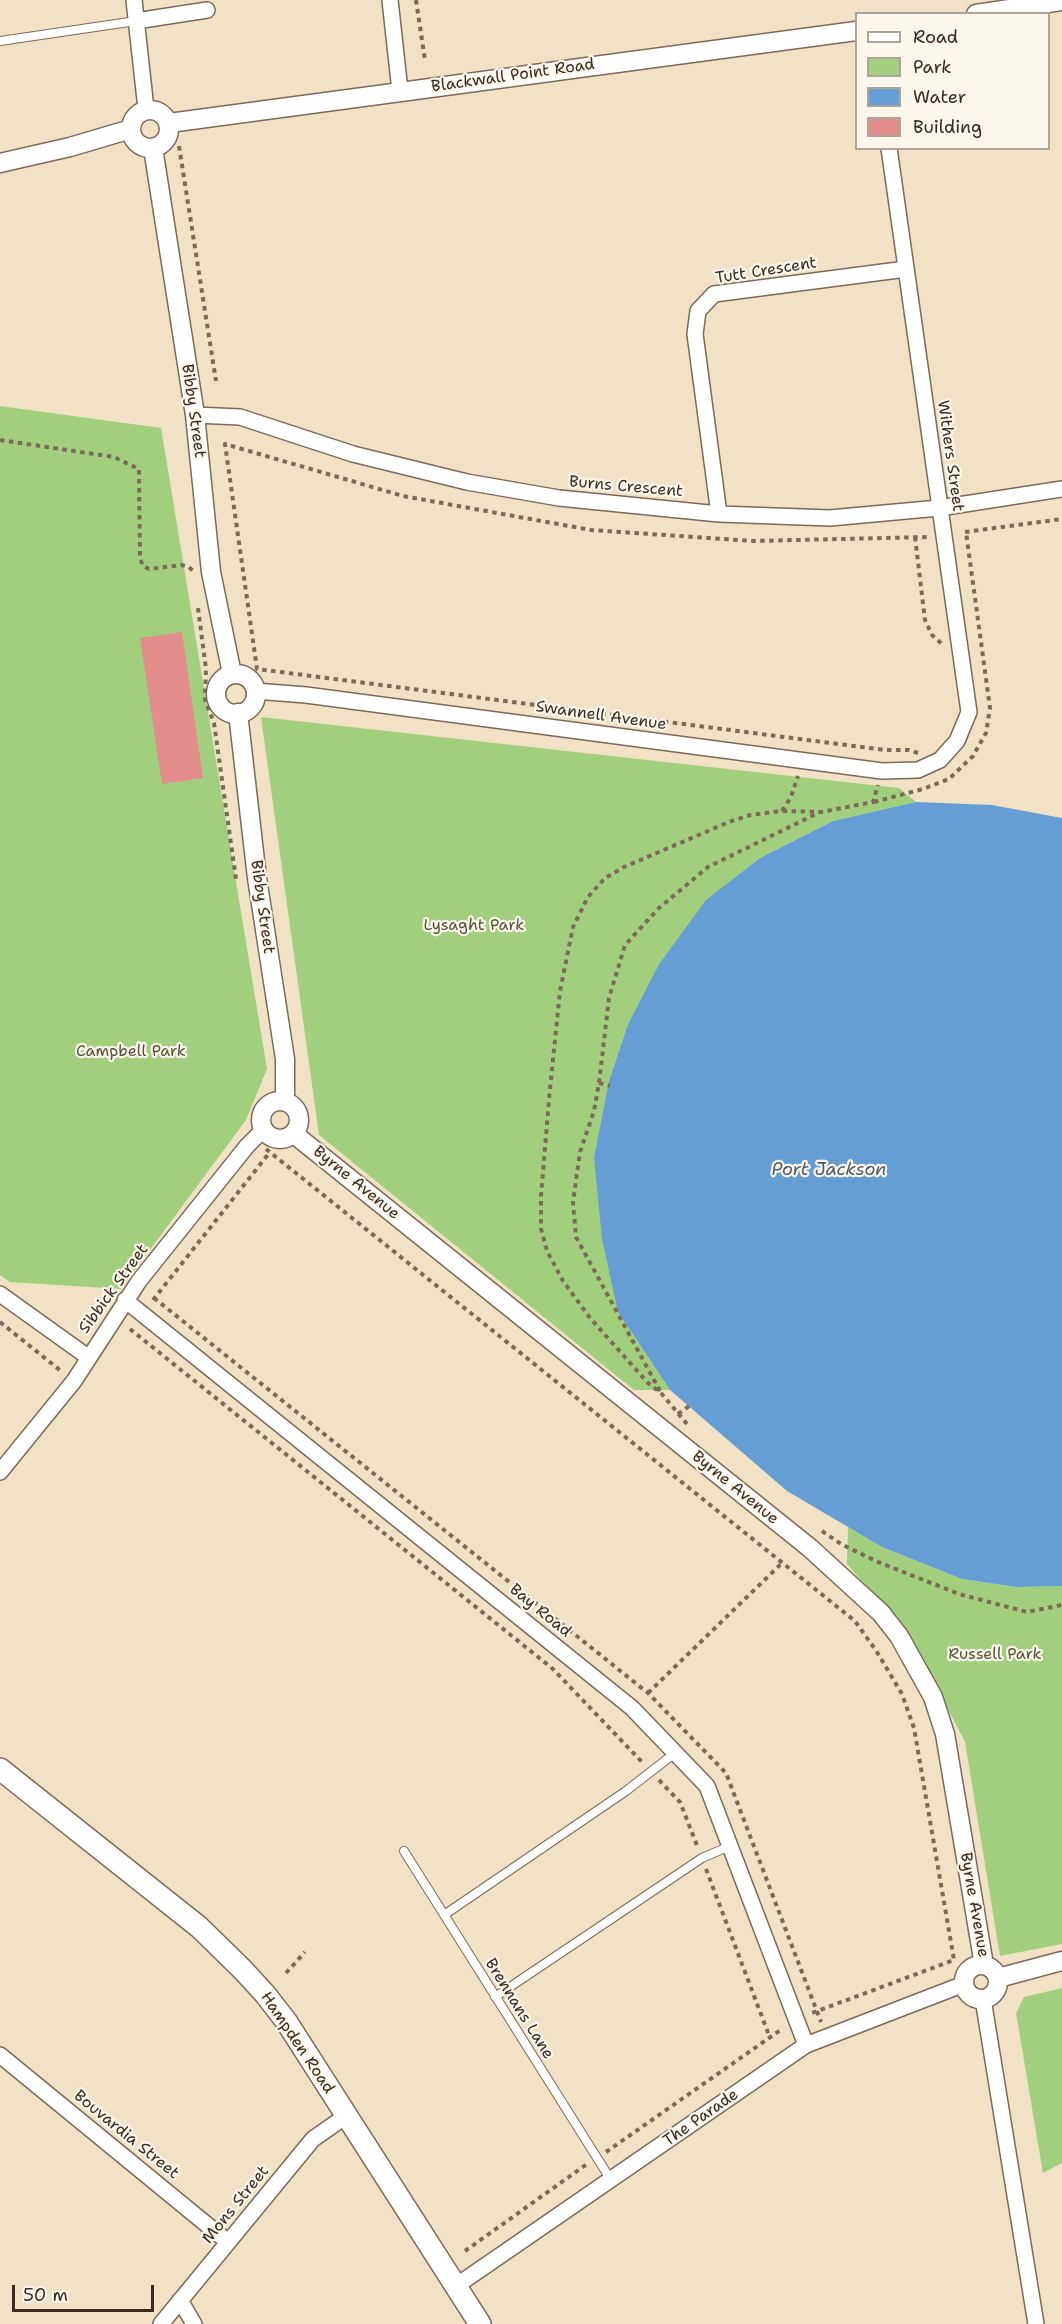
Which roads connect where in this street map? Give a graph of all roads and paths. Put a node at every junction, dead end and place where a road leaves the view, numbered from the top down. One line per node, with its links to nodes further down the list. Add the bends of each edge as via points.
1 (134, 0): 7 (street)
2 (390, 0): 11 (street)
3 (416, 0): 10 (path)
4 (1062, 1): 5 (street)
5 (983, 8)
6 (207, 10): 7 (street)
7 (136, 21): 9 (lane); 12 (street)
8 (855, 31): 11 (street, Blackwall Point Road)
9 (0, 41)
10 (424, 60)
11 (400, 91): 13 (street, Blackwall Point Road)
12 (146, 109): 13 (street, via 162,113); 14 (street, via 135,117)
13 (169, 123): 16 (street, via 165,142)
14 (130, 129): 16 (street, via 141,146); 18 (street)
15 (179, 146): 20 (path)
16 (153, 148): 21 (street, Bibby Street)
17 (890, 150): 19 (street, Withers Street)
18 (0, 163)
19 (906, 269): 25 (street, Withers Street); 26 (street, Tutt Crescent, via 714,294 698,311 695,334)
20 (216, 381)
21 (195, 415): 26 (street, Burns Crescent, via 240,417 353,454 467,482 559,498); 33 (street, Bibby Street, via 212,572)
22 (0, 440): 30 (path, via 114,457 139,470 143,566 189,567)
23 (225, 444): 36 (path, via 257,669 885,750 921,754)
24 (1062, 489): 25 (street, Burns Crescent)
25 (939, 508): 26 (street, Burns Crescent, via 830,518); 37 (street, Withers Street, via 969,712 957,741)
26 (719, 514)
27 (1062, 519): 28 (path)
28 (958, 534)
29 (915, 537): 32 (path, via 925,620)
30 (195, 582)
31 (197, 604): 42 (path, via 206,669 204,700 214,723)
32 (944, 647)
33 (232, 674): 34 (street, via 250,680); 35 (street, via 222,680 216,696 226,711)
34 (255, 691): 35 (street, via 252,706); 38 (street, Swannell Avenue)
35 (238, 713): 45 (street, Bibby Street, via 257,878 285,1059)
36 (927, 750)
37 (940, 760): 39 (street, Swannell Avenue, via 918,770)
38 (800, 761): 39 (street, Swannell Avenue); 40 (path, via 796,785)
39 (882, 771): 41 (path, via 873,802)
40 (782, 811): 41 (path); 54 (path, via 729,822 605,878 588,897 573,927 565,956 549,1099 541,1229 547,1251 563,1281 590,1318)
41 (821, 812): 43 (path, via 708,867 659,908 625,945 609,998)
42 (236, 879)
43 (599, 1083): 44 (path); 54 (path, via 580,1152 573,1202 576,1237)
44 (610, 1086)
45 (285, 1101): 46 (street, via 299,1115); 47 (street, via 266,1106)
46 (294, 1134): 47 (street, via 278,1140); 72 (street, Byrne Avenue, via 810,1548 881,1613 899,1636 933,1697 945,1734)
47 (259, 1135): 49 (street, Sibbick Street); 60 (path)
48 (0, 1294): 52 (street)
49 (125, 1300): 52 (street, Sibbick Street); 63 (street, Bay Road, via 632,1708)
50 (0, 1322): 53 (path)
51 (130, 1329): 65 (path, via 553,1669)
52 (88, 1357): 53 (street, Sibbick Street)
53 (74, 1381): 58 (street, Sibbick Street)
54 (661, 1393): 56 (path)
55 (692, 1404): 56 (path)
56 (678, 1414): 57 (path)
57 (688, 1425)
58 (0, 1472)
59 (815, 1526): 61 (path, via 850,1549 959,1594 1027,1612)
60 (782, 1563): 62 (path); 78 (path, via 855,1622 902,1694 914,1728 954,1960)
61 (1061, 1605)
62 (648, 1693)
63 (675, 1753): 65 (lane); 66 (street, Bay Road, via 707,1786)
64 (0, 1769): 83 (main road, Hampden Road, via 199,1927 243,1970 285,2021)
65 (651, 1772): 68 (path, via 680,1802); 69 (lane)
66 (729, 1846): 68 (lane); 81 (street, Bay Road)
67 (404, 1851): 69 (lane, Brennans Lane)
68 (702, 1858): 76 (lane); 80 (path)
69 (444, 1915): 76 (lane, Brennans Lane)
70 (304, 1952): 73 (path)
71 (1062, 1961): 74 (street)
72 (984, 1965): 74 (street, via 993,1969); 75 (street, via 969,1969)
73 (286, 1973)
74 (998, 1978): 77 (street, via 994,1994)
75 (964, 1984): 77 (street, via 972,1997); 81 (street, The Parade)
76 (495, 1997): 84 (lane, Brennans Lane)
77 (983, 1999): 93 (street)
78 (806, 2014)
79 (783, 2029): 80 (path)
80 (770, 2038): 84 (path)
81 (806, 2045): 85 (street, The Parade)
82 (0, 2055): 86 (street, Bouvardia Street)
83 (346, 2116): 86 (street, Mons Street, via 313,2139); 88 (main road, Hampden Road)
84 (597, 2158): 85 (lane, Brennans Lane); 87 (path)
85 (611, 2180): 88 (street, The Parade)
86 (228, 2242): 89 (street, Mons Street)
87 (465, 2250)
88 (456, 2286): 92 (main road, Hampden Road)
89 (180, 2300): 90 (street, Mons Street); 91 (street)
90 (161, 2324)
91 (194, 2324)
92 (480, 2324)
93 (1036, 2324)

